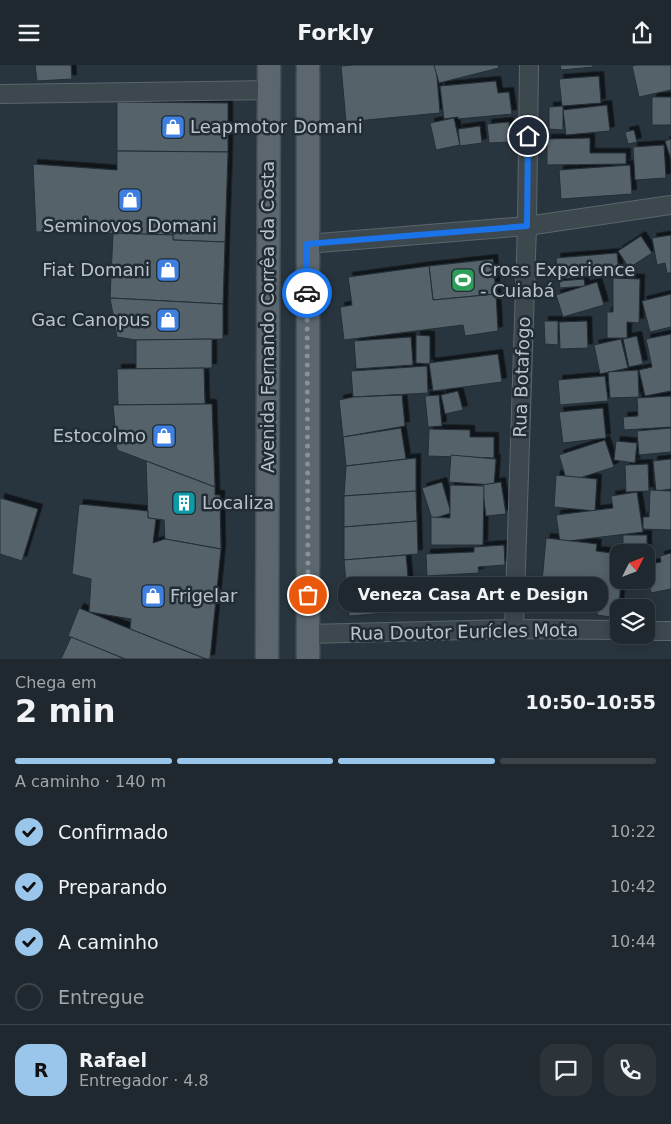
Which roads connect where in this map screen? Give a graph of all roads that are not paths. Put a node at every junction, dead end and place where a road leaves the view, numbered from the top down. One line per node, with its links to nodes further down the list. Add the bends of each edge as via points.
1 (269, 65): 4 (main road, Avenida Fernando Corrêa da Costa)
2 (308, 65): 8 (main road)
3 (529, 65): 7 (street, Rua Botafogo)
4 (269, 90): 5 (street); 14 (main road, Avenida Fernando Corrêa da Costa)
5 (0, 94)
6 (671, 205): 7 (street)
7 (527, 226): 8 (street); 9 (street, Rua Botafogo)
8 (307, 244): 13 (main road)
9 (514, 629): 10 (street, Rua Doutor Eurícles Mota); 13 (street, Rua Doutor Eurícles Mota)
10 (610, 630)
11 (655, 631): 12 (street)
12 (671, 631)
13 (308, 634): 15 (main road)
14 (267, 659)
15 (308, 659)

